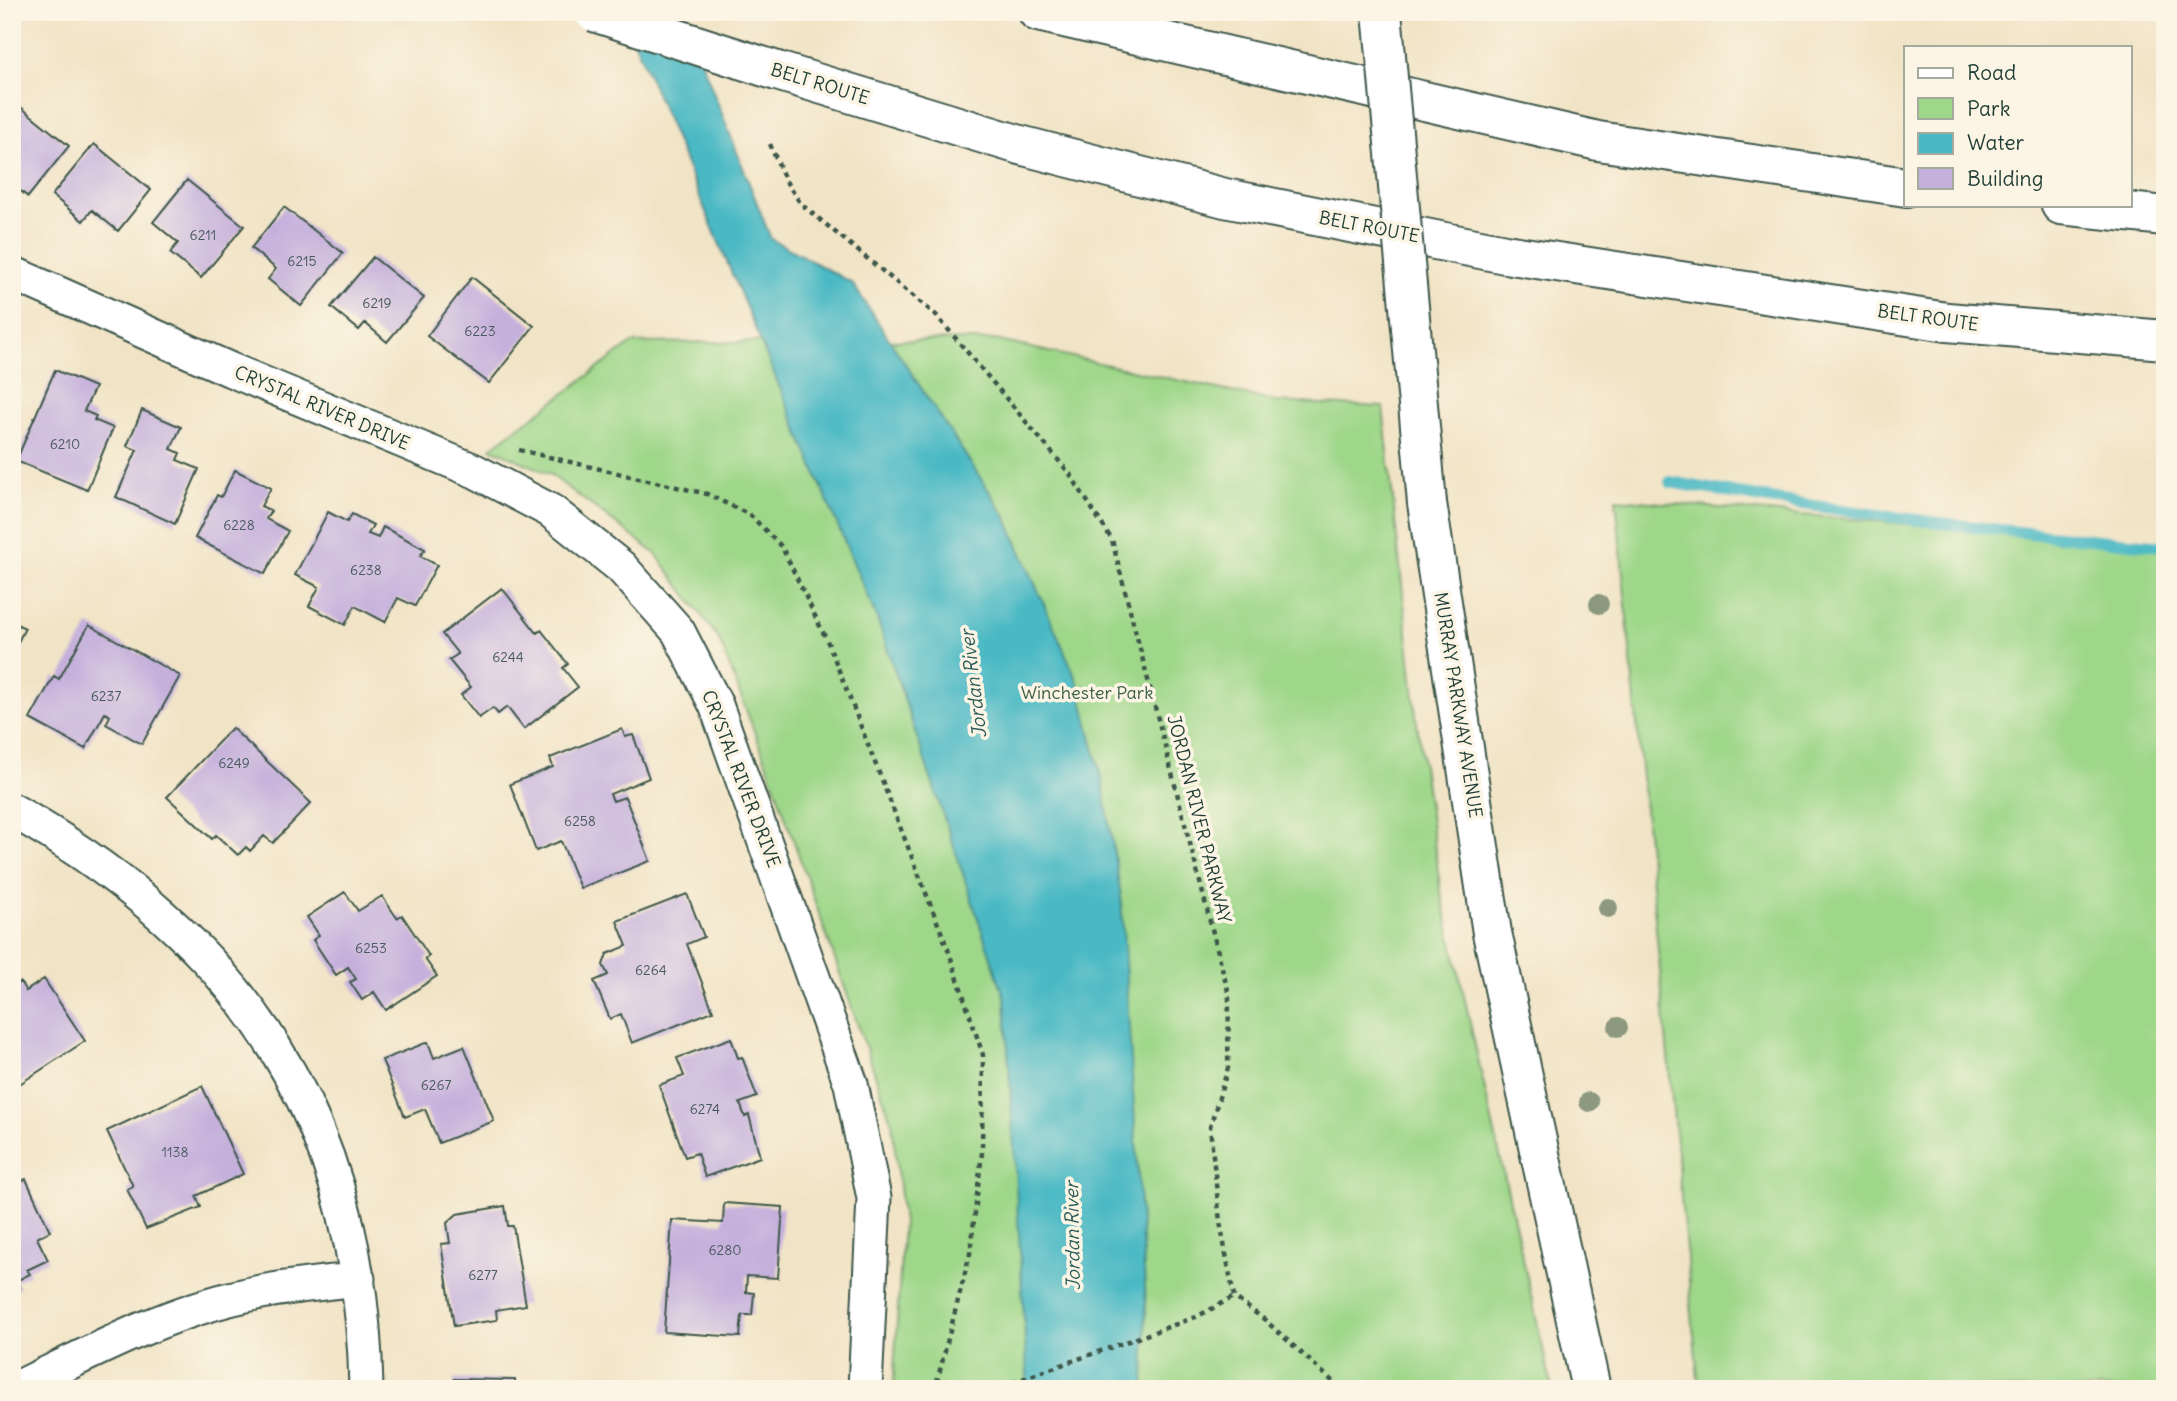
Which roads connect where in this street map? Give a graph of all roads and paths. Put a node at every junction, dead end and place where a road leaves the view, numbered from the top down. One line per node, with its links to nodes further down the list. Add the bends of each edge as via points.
1 (594, 12): 9 (main road, BELT ROUTE, bridge, via 1020,145 1225,198 1505,254 1947,322)
2 (1038, 12): 5 (main road, via 1598,141)
3 (1382, 12): 20 (main road, MURRAY PARKWAY AVENUE, bridge, via 1427,503 1492,933)
4 (771, 144): 13 (path, JORDAN RIVER PARKWAY, via 785,180 801,204 936,315 1070,474 1112,540 1228,995 1228,1068 1210,1127)
5 (1904, 187)
6 (2070, 206): 7 (main road)
7 (2165, 216)
8 (12, 272): 10 (street, CRYSTAL RIVER DRIVE, via 231,370)
9 (2165, 340)
10 (475, 471): 16 (street, CRYSTAL RIVER DRIVE, via 551,511 621,567 678,631 716,705 836,1038 868,1157 874,1238); 17 (path, via 505,446 706,494 750,514 782,547 803,588 944,939 983,1055 982,1153 970,1254)
11 (12, 810): 12 (street, via 54,833 134,889 205,955 251,1012 290,1070 322,1141 344,1209)
12 (358, 1279): 14 (street, via 242,1295 200,1307); 15 (street)
13 (1234, 1297): 18 (path, via 1196,1317); 19 (path)
14 (15, 1389)
15 (366, 1389)
16 (865, 1389)
17 (935, 1389)
18 (993, 1389)
19 (1341, 1389)
20 (1591, 1389)

